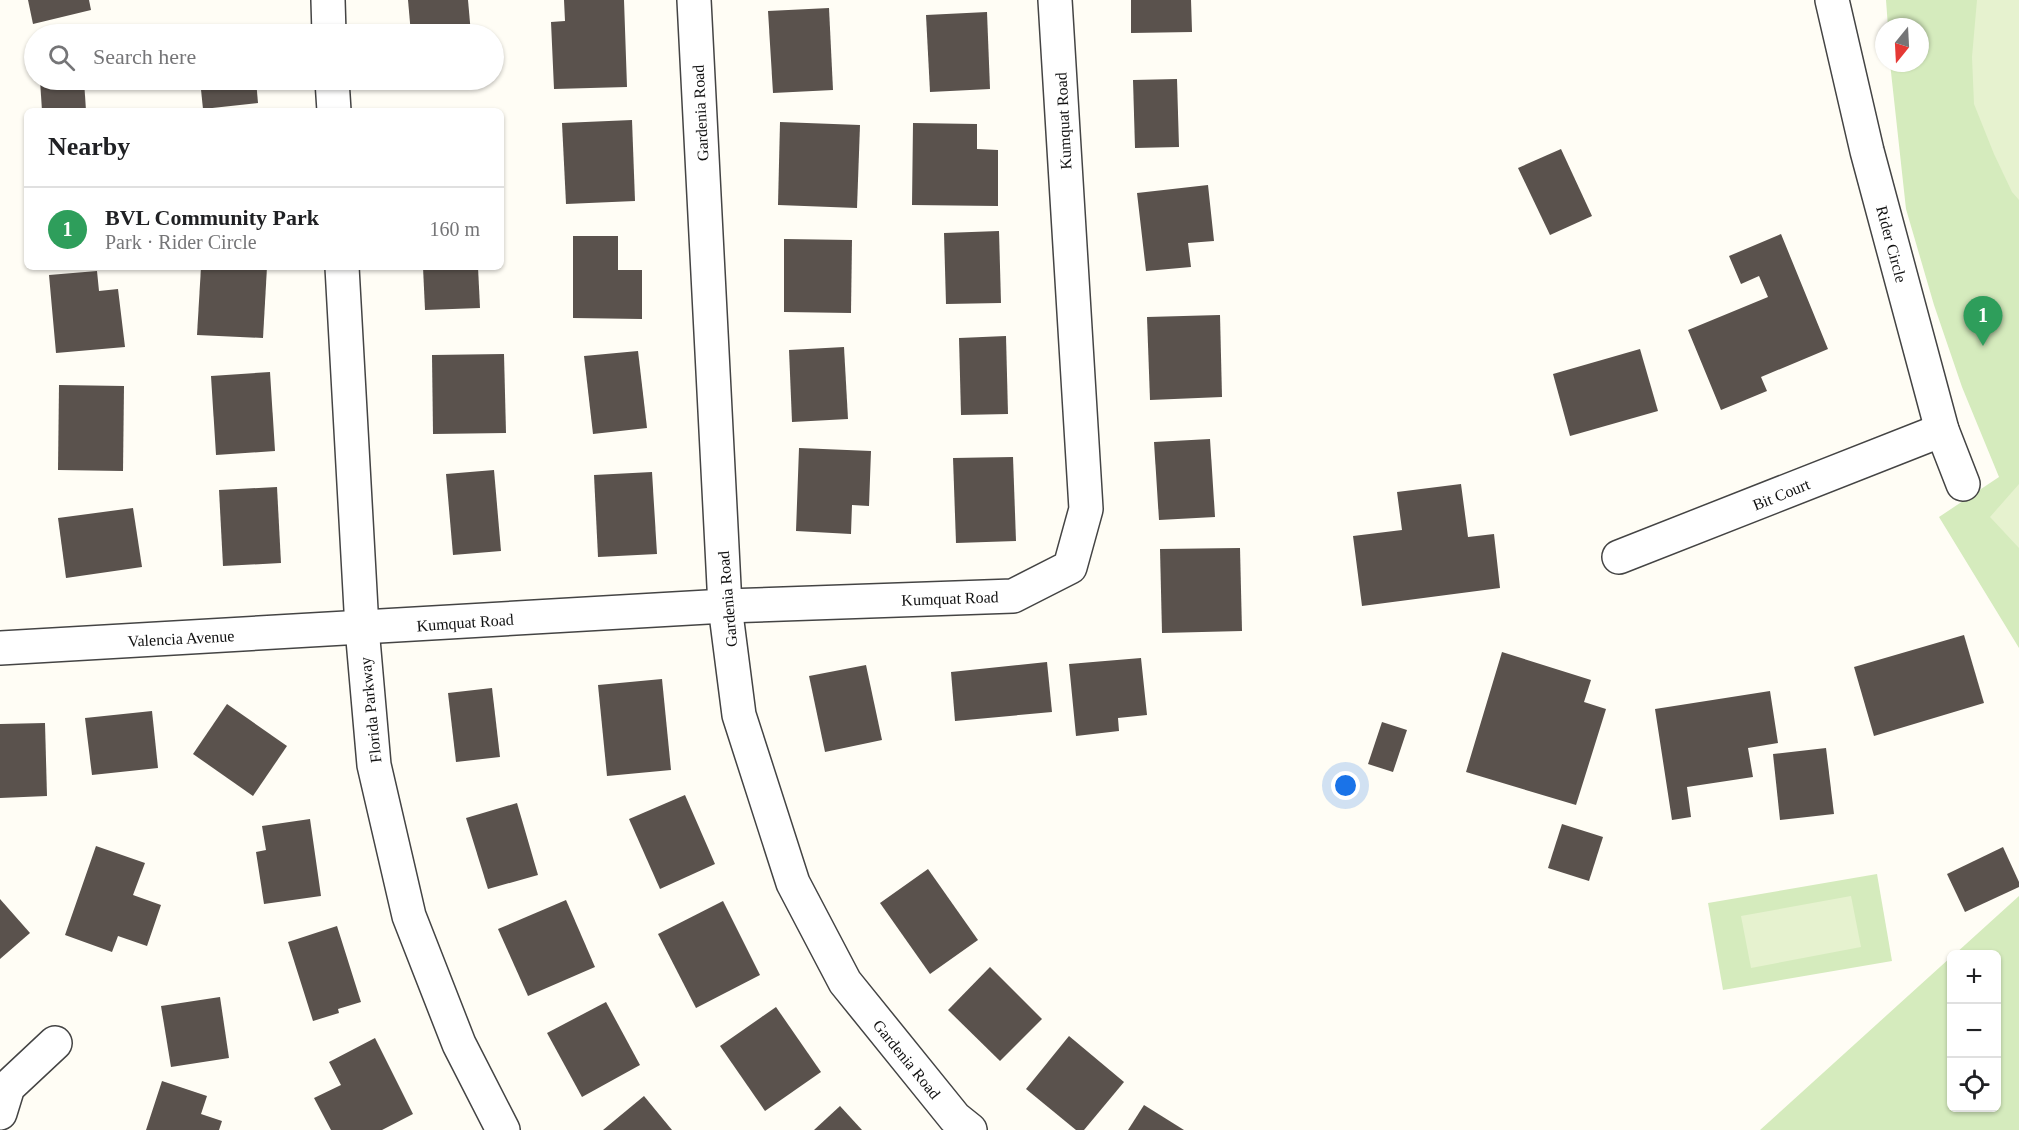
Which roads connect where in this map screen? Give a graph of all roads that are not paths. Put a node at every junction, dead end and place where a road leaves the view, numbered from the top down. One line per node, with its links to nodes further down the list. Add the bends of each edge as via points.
1 (328, 0): 5 (street)
2 (694, 0): 12 (street, Gardenia Road)
3 (1055, 0): 12 (street, Kumquat Road, via 1086,509 1070,567 1013,596)
4 (1832, 0): 9 (street, Rider Circle, via 1867,151)
5 (329, 24)
6 (333, 90): 7 (street)
7 (334, 108)
8 (342, 270): 13 (street, Florida Parkway)
9 (1942, 430): 10 (street, Rider Circle); 11 (street, Bit Court)
10 (1963, 484)
11 (1619, 557)
12 (725, 606): 13 (street, Kumquat Road); 18 (street, Gardenia Road, via 739,715 793,883 845,982 955,1118)
13 (362, 628): 14 (street, Valencia Avenue); 17 (street, Florida Parkway, via 374,765 410,916 459,1044)
14 (0, 648)
15 (55, 1043): 16 (street, via 8,1088)
16 (0, 1113)
17 (503, 1130)
18 (970, 1130)

